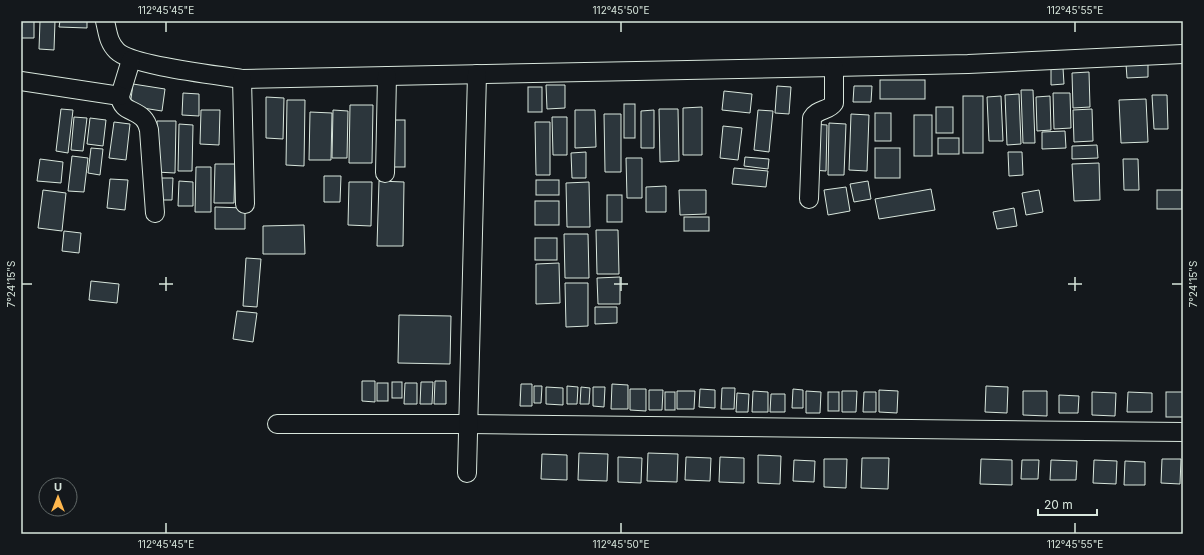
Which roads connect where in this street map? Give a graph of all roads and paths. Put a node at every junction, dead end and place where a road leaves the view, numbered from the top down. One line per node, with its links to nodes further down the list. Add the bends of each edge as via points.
1 (105, 21): 3 (street, via 110,42 118,53)
2 (1183, 54): 4 (street)
3 (131, 60): 7 (street); 9 (street)
4 (834, 67): 5 (street); 11 (street, via 834,103 815,113 812,118)
5 (477, 74): 6 (street); 15 (street)
6 (387, 76): 7 (street); 10 (street)
7 (242, 79): 12 (street)
8 (21, 81): 9 (street)
9 (120, 96): 13 (street, via 120,102 124,107 143,118 149,130)
10 (385, 173)
11 (809, 199)
12 (245, 204)
13 (155, 213)
14 (277, 424): 15 (street)
15 (469, 424): 16 (street); 17 (street)
16 (1183, 432)
17 (468, 473)

